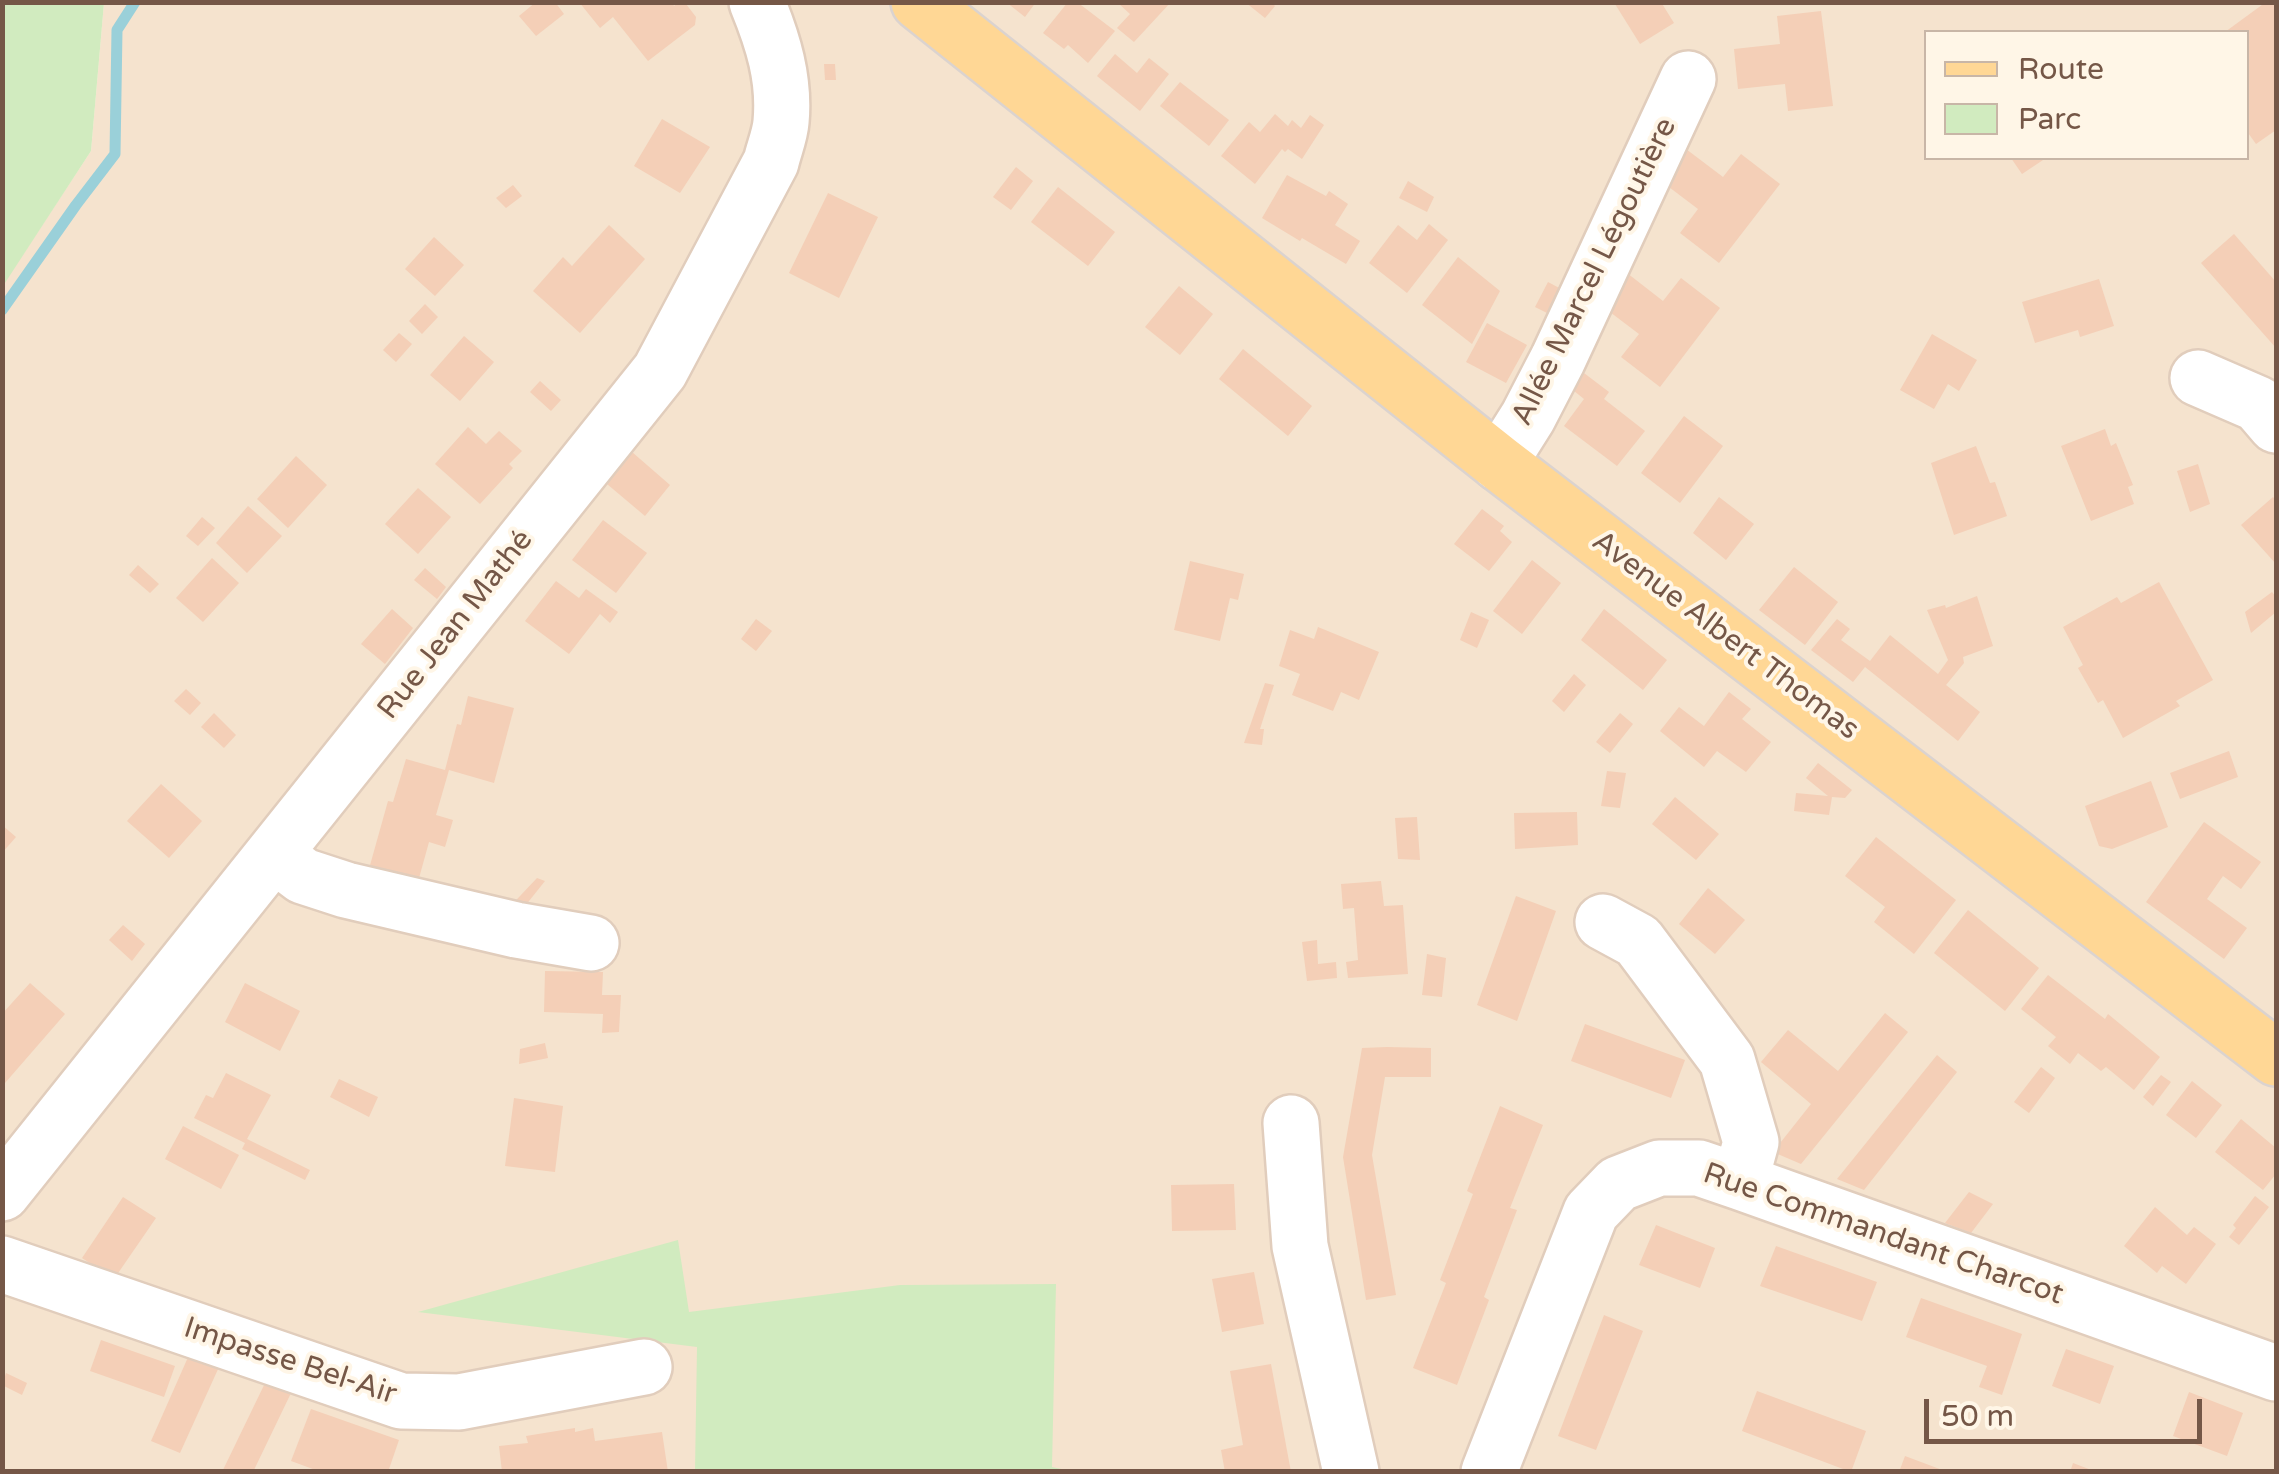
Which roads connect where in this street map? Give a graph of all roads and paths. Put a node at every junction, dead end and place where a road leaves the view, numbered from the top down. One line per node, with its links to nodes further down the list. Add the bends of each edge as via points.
1 (756, 2): 7 (street, Rue Jean Mathé, via 780,74 781,124 771,162 660,371)
2 (919, 2): 6 (main road, Avenue Albert Thomas)
3 (1688, 79): 6 (street, Allée Marcel Légoutière, via 1558,359)
4 (2198, 378): 5 (street, via 2258,404)
5 (2276, 425)
6 (1499, 463): 10 (main road, Avenue Albert Thomas)
7 (274, 854): 9 (street, via 303,876 346,890); 13 (street, Rue Jean Mathé)
8 (1603, 922): 12 (street, via 1638,941 1727,1060 1752,1142)
9 (591, 943)
10 (2276, 1058)
11 (1291, 1123): 17 (street, via 1300,1246)
12 (1740, 1182): 16 (street, Rue Commandant Charcot); 18 (street, Rue Commandant Charcot, via 1699,1168 1659,1168 1618,1184 1590,1212)
13 (2, 1193)
14 (2, 1264): 15 (street, Impasse Bel-Air, via 400,1401 458,1402)
15 (644, 1366)
16 (2276, 1373)
17 (1350, 1472)
18 (1489, 1472)

